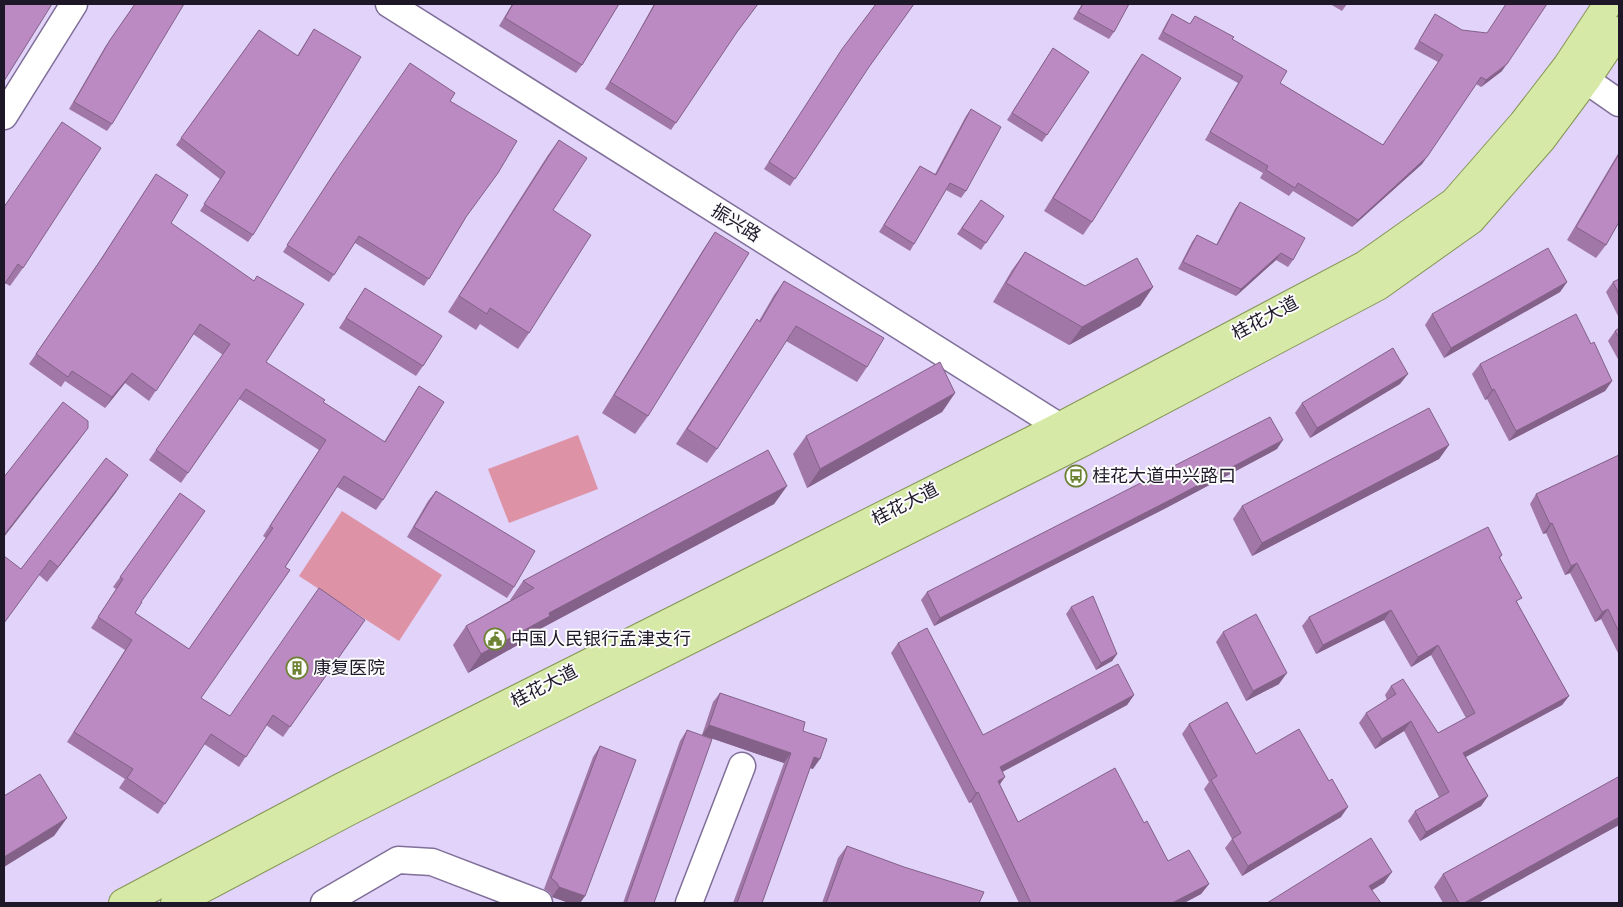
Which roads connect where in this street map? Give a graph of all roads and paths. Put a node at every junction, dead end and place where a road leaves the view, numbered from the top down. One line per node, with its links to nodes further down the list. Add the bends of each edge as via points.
1 (74, 4): 7 (street)
2 (389, 4): 8 (street, 振兴路)
3 (1608, 4): 8 (main road, 桂花大道, via 1523,123 1454,202 1365,265)
4 (1619, 31): 5 (main road, 桂花大道)
5 (1586, 80): 6 (street); 9 (main road, 桂花大道, via 1542,139 1471,220 1378,286)
6 (1619, 103)
7 (4, 116)
8 (1059, 427): 9 (street, 振兴路); 11 (main road, 桂花大道, via 338,789)
9 (1083, 442): 12 (main road, 桂花大道, via 349,811)
10 (742, 766): 15 (street)
11 (123, 903)
12 (175, 903)
13 (324, 903): 14 (street, via 398,860 432,862)
14 (539, 903)
15 (689, 903)

